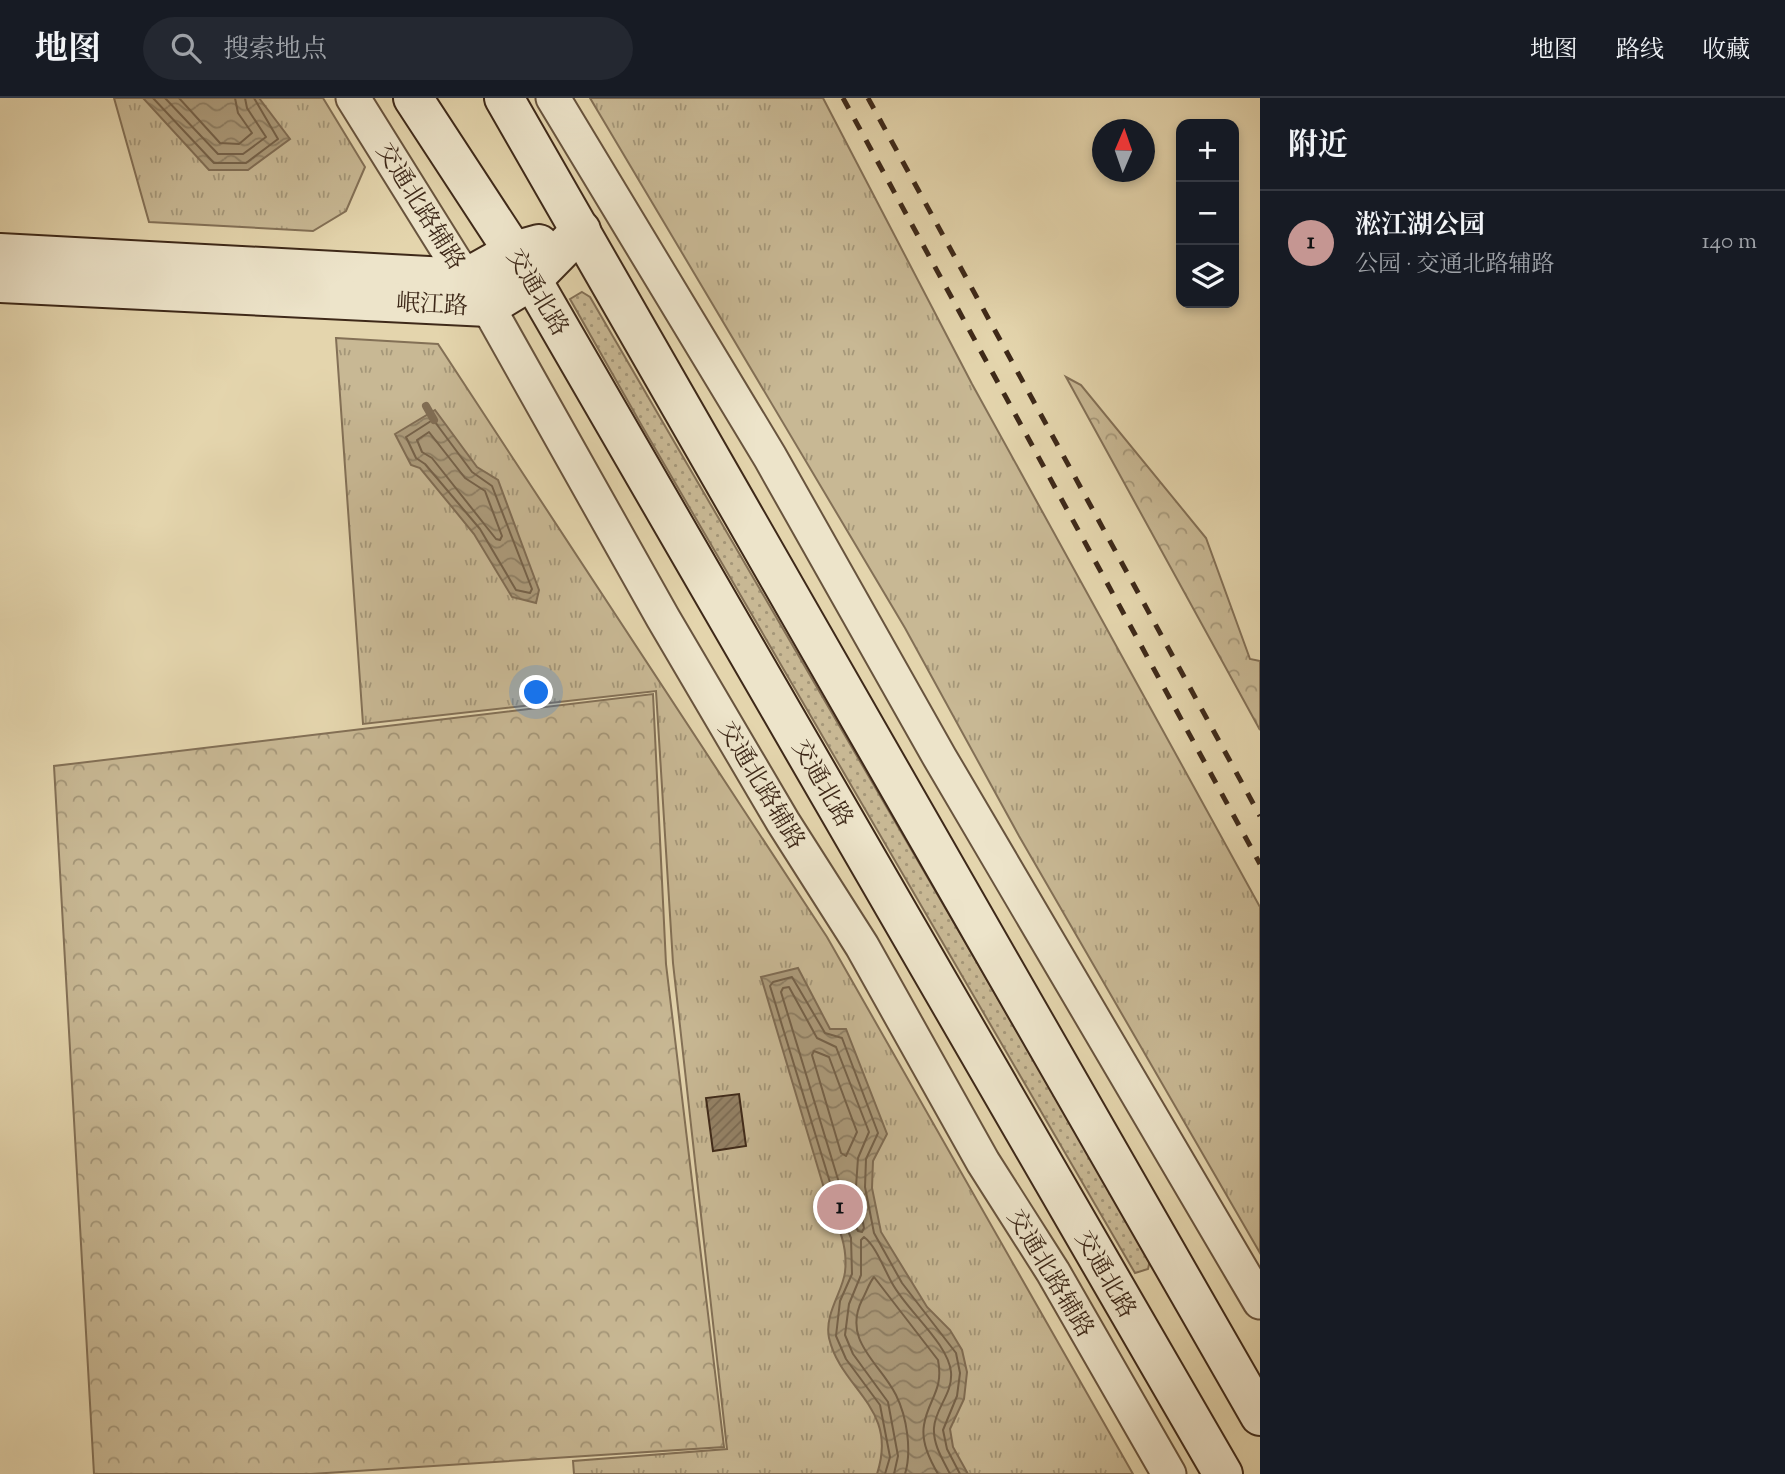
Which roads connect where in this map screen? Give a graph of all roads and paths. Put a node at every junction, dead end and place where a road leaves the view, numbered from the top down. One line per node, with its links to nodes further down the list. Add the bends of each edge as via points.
1 (353, 98): 9 (street, 交通北路辅路)
2 (413, 98): 7 (main road, 交通北路)
3 (504, 98): 5 (main road)
4 (553, 98): 10 (street, via 770,457 940,758)
5 (581, 230): 7 (main road, 岷江路); 11 (main road)
6 (0, 253): 9 (main road, 岷江路)
7 (523, 266): 9 (main road, 岷江路); 13 (main road, 交通北路)
8 (0, 283): 9 (main road, 岷江路)
9 (477, 292): 12 (street, 交通北路辅路, via 663,618 862,946 983,1162 1053,1272)
10 (1260, 1302)
11 (1260, 1416)
12 (1169, 1474)
13 (1223, 1474)

